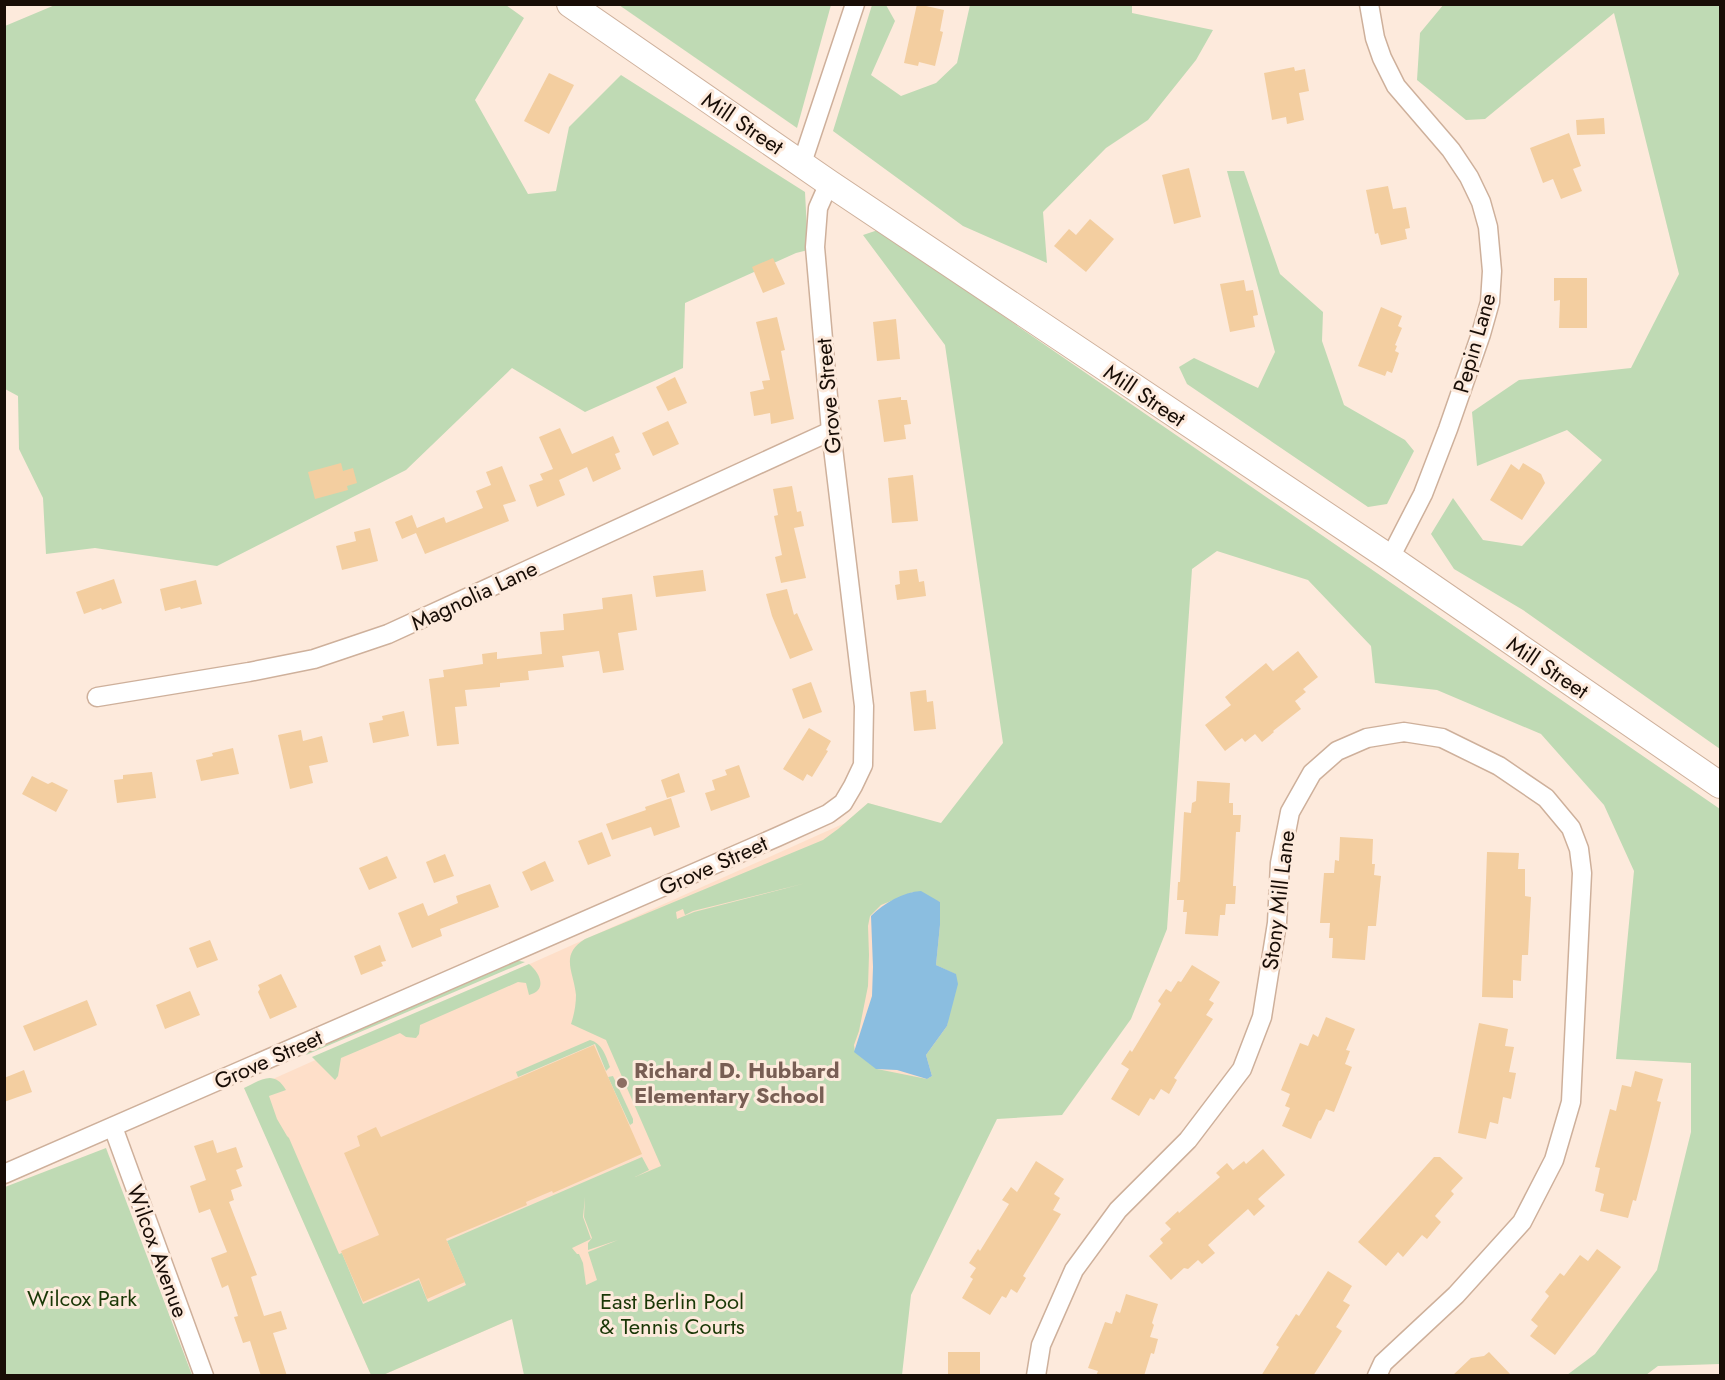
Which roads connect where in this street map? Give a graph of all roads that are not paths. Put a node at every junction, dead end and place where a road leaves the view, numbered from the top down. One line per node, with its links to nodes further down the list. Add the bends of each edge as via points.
1 (570, 4): 4 (main road, Mill Street)
2 (855, 4): 4 (street)
3 (1369, 4): 7 (street, Pepin Lane, via 1375,38 1396,86 1451,150 1481,202 1492,271 1490,302 1448,429 1423,494)
4 (802, 163): 5 (main road, Mill Street)
5 (829, 183): 6 (street, Grove Street, via 818,208 815,247); 7 (main road, Mill Street)
6 (831, 431): 8 (street, Magnolia Lane, via 388,634 315,659); 10 (street, Grove Street, via 864,706 863,765 843,803 777,837)
7 (1390, 558): 9 (main road, Mill Street)
8 (97, 697)
9 (1720, 785)
10 (113, 1127): 11 (street, Grove Street); 12 (street, Wilcox Avenue)
11 (4, 1174)
12 (204, 1376)
13 (1036, 1376): 14 (street, Stony Mill Lane, via 1041,1345 1074,1270 1118,1209 1188,1140 1242,1069 1262,1017 1277,923 1280,863 1295,802 1312,773 1337,751 1367,738 1404,732 1442,738 1499,766 1546,798 1571,828 1582,873 1571,1102 1554,1160 1522,1222 1456,1295 1383,1363)
14 (1377, 1376)

